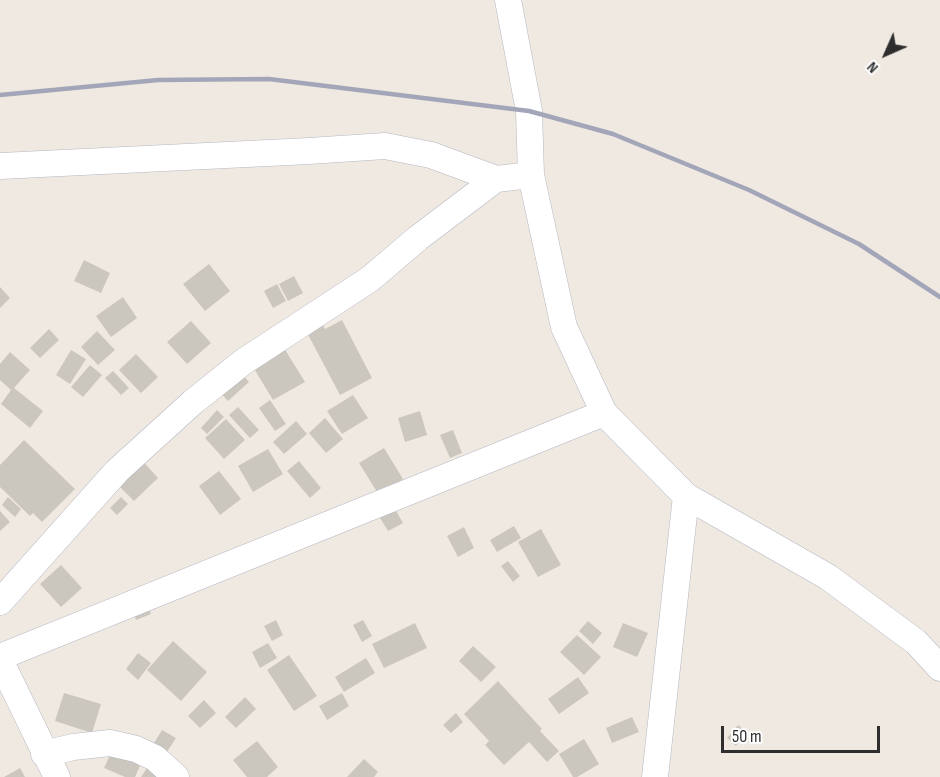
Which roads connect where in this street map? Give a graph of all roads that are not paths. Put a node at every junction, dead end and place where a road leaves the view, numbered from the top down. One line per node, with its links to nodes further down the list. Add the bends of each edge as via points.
1 (508, 0): 3 (street, via 529,111)
2 (0, 166): 4 (street, via 385,146 431,155)
3 (531, 175): 4 (street); 5 (street, via 564,327)
4 (496, 179): 7 (street, via 370,279 243,362 193,402 117,471)
5 (604, 413): 6 (street); 8 (street)
6 (686, 496): 9 (street, via 828,577 916,642); 13 (street)
7 (0, 602)
8 (0, 658): 10 (street)
9 (940, 668)
10 (45, 754): 11 (street); 12 (street, via 110,743 155,758)
11 (57, 777)
12 (176, 777)
13 (655, 777)

